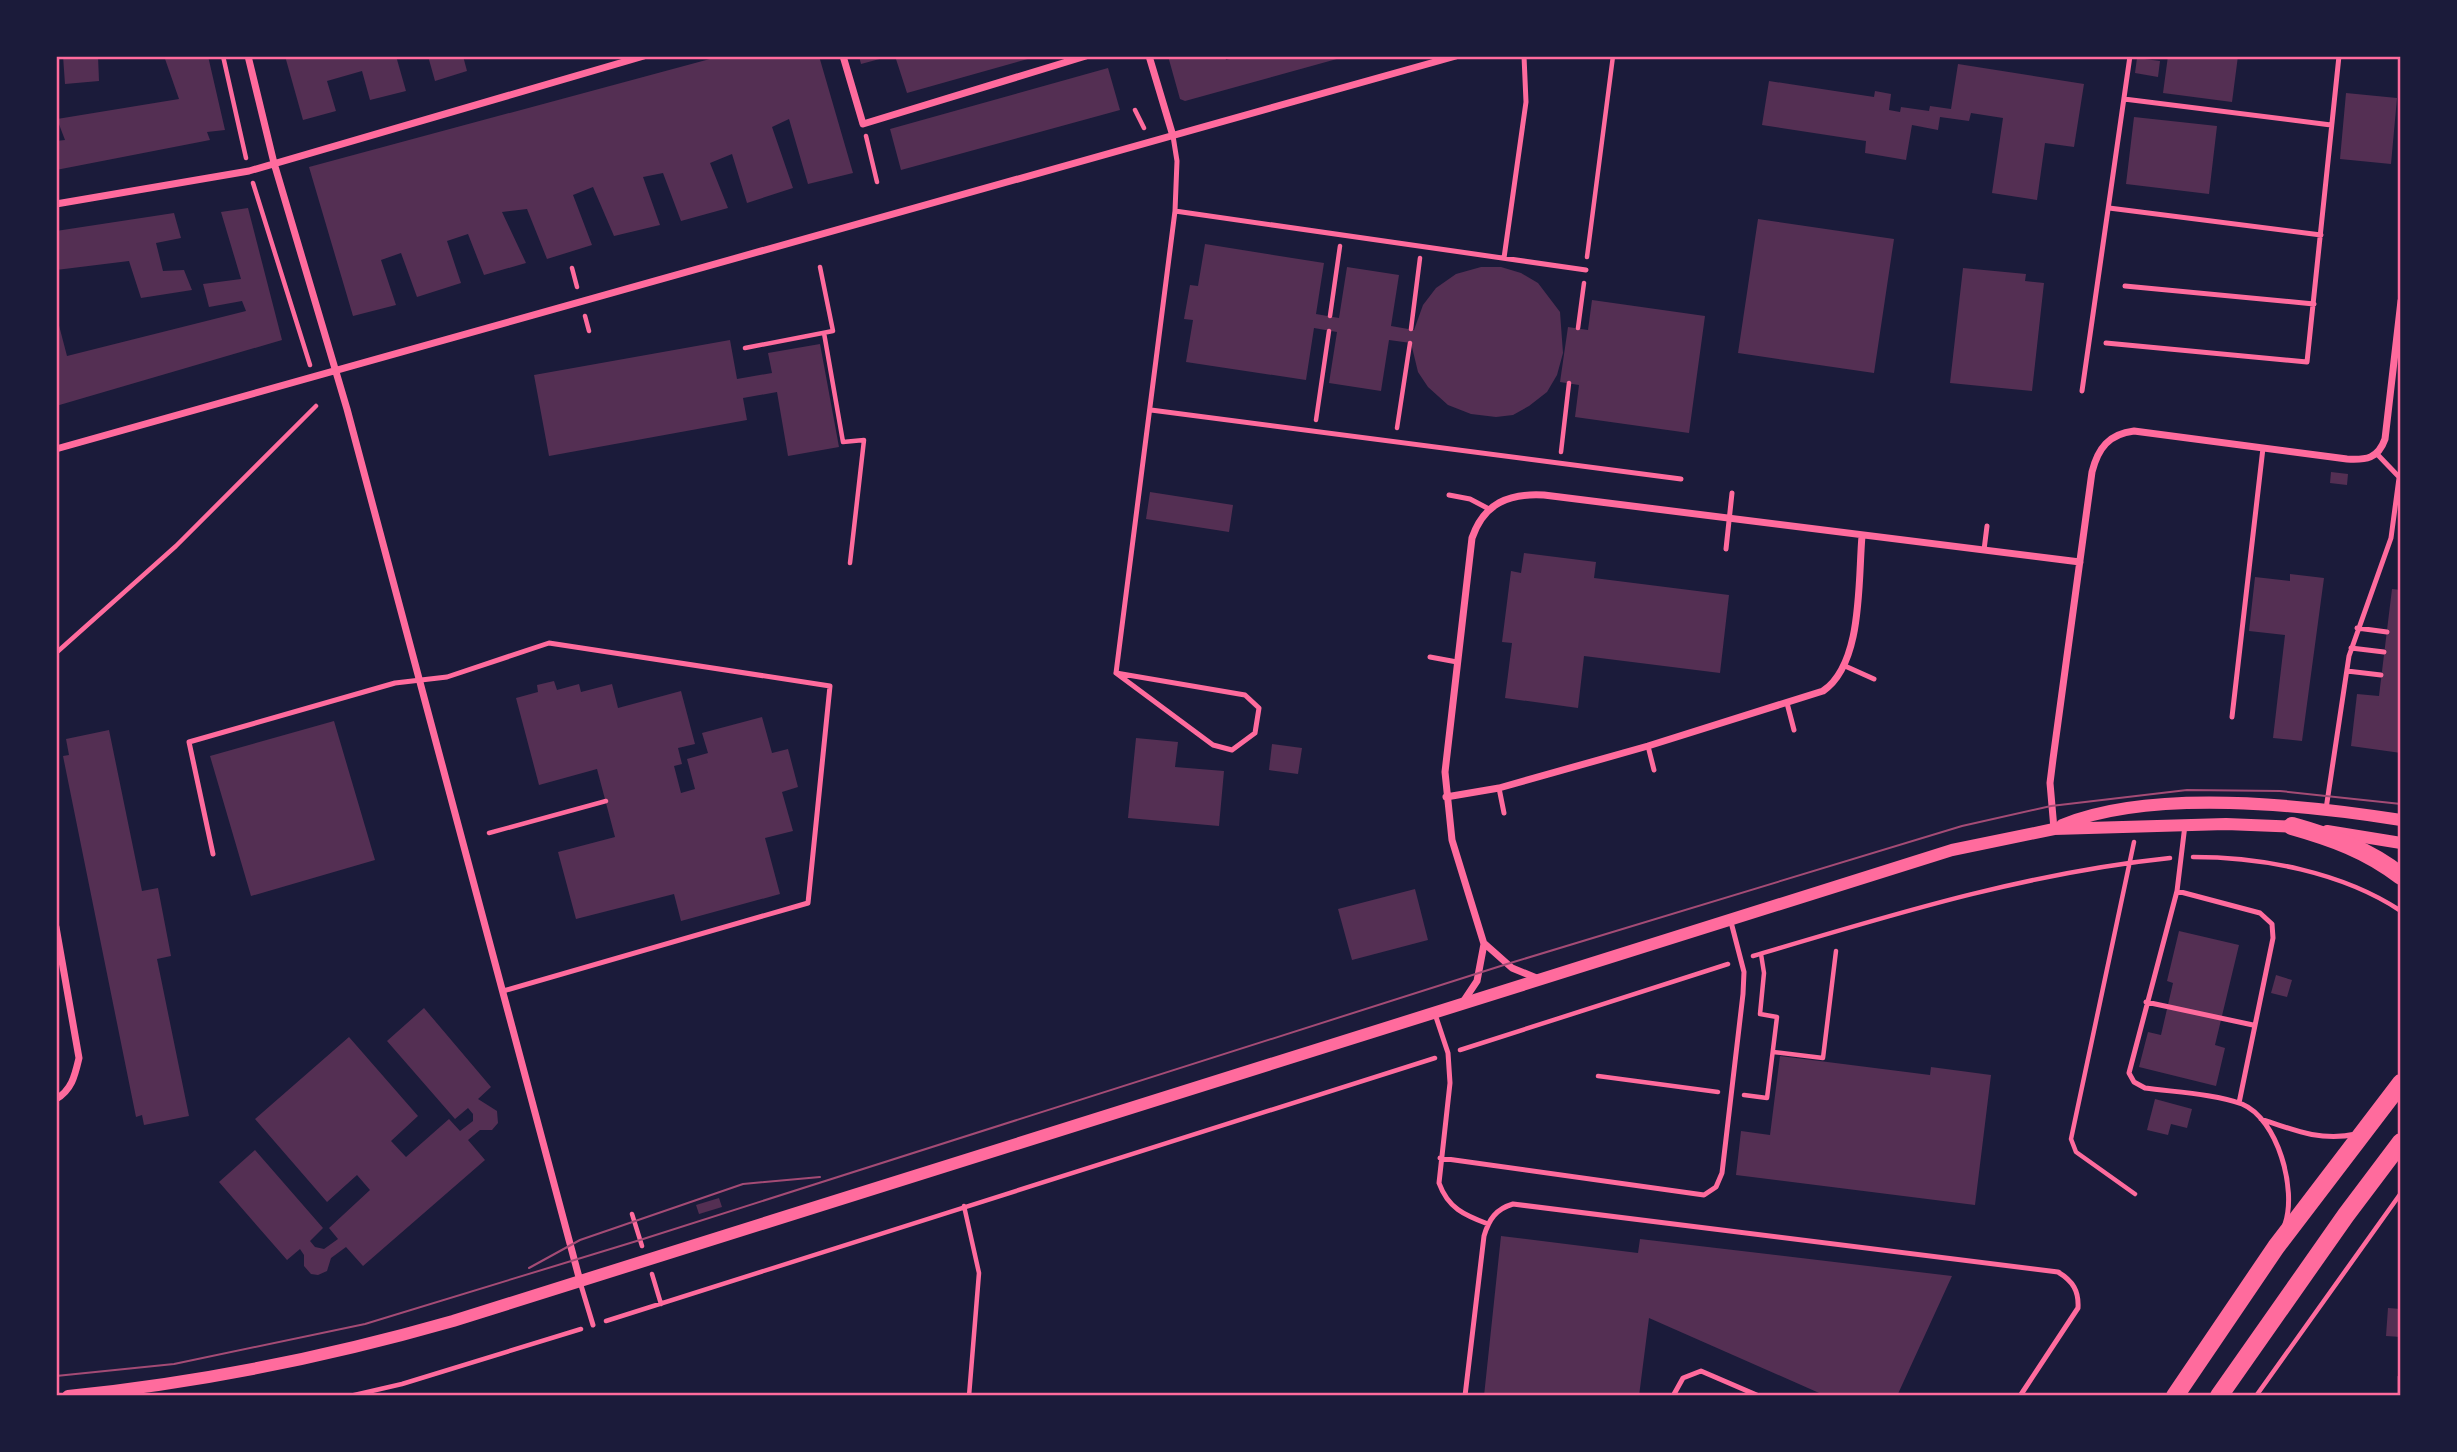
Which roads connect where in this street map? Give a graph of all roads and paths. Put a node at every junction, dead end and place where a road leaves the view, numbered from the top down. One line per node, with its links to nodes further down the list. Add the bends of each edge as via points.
1 (223, 56): 17 (path)
2 (247, 56): 16 (street)
3 (644, 56): 16 (street)
4 (843, 56): 13 (street)
5 (1086, 56): 13 (street)
6 (1149, 56): 15 (street)
7 (1456, 56): 15 (street)
8 (1524, 56): 25 (lane, via 1527,102)
9 (1613, 56): 27 (path)
10 (2130, 56): 12 (lane)
11 (2339, 56): 14 (lane)
12 (2124, 99): 14 (lane); 20 (lane)
13 (863, 124): 18 (path)
14 (2331, 125): 22 (lane)
15 (1173, 135): 21 (lane); 39 (street)
16 (274, 163): 17 (street); 39 (street)
17 (249, 172): 19 (street); 40 (path)
18 (877, 182)
19 (56, 204)
20 (2109, 208): 22 (lane); 42 (lane)
21 (1175, 211): 23 (lane); 44 (lane)
22 (2321, 234): 30 (lane)
23 (1342, 235): 24 (lane); 31 (path)
24 (1422, 246): 25 (lane); 33 (path)
25 (1504, 258): 27 (lane)
26 (820, 267): 35 (path, via 833,331)
27 (1586, 270): 32 (path)
28 (2125, 286): 30 (lane)
29 (2401, 301): 49 (street, via 2385,439)
30 (2314, 304): 37 (lane, via 2307,362)
31 (1330, 316)
32 (1578, 328)
33 (1411, 329)
34 (1329, 331): 45 (path)
35 (824, 333): 38 (path); 62 (path, via 843,442 864,440)
36 (1410, 343): 46 (path)
37 (2106, 343)
38 (745, 348)
39 (337, 370): 40 (street); 75 (street)
40 (313, 377): 48 (street)
41 (1569, 383): 50 (path)
42 (2082, 391)
43 (316, 407): 66 (path, via 264,454 196,527)
44 (1151, 410): 45 (lane); 72 (lane)
45 (1314, 432): 46 (lane)
46 (1395, 442): 50 (lane)
47 (2263, 448): 49 (street, via 2366,460); 61 (street, via 2134,431 2112,437 2096,459); 77 (lane)
48 (56, 449)
49 (2377, 454): 52 (lane)
50 (1559, 463): 51 (lane)
51 (1681, 479)
52 (2400, 479): 63 (lane, via 2390,538)
53 (1732, 494): 56 (lane)
54 (1449, 495): 55 (lane)
55 (1489, 509): 56 (street, via 1504,499 1534,495); 69 (street, via 1472,538)
56 (1729, 518): 58 (street); 59 (lane)
57 (1987, 526): 60 (lane)
58 (1862, 536): 60 (street); 70 (street, via 1852,641)
59 (1726, 549)
60 (1984, 551): 61 (street)
61 (2080, 562): 90 (street, via 2050,783)
62 (850, 563)
63 (2357, 628): 64 (lane); 65 (lane)
64 (2387, 632)
65 (2351, 648): 67 (lane); 71 (lane)
66 (56, 653)
67 (2384, 653)
68 (1430, 657): 69 (lane)
69 (1457, 662): 82 (street)
70 (1845, 666): 74 (lane); 76 (street, via 1835,683 1823,691)
71 (2347, 671): 73 (lane); 84 (lane)
72 (1116, 673): 72 (lane, via 1245,695 1259,708 1255,733 1232,750 1213,745)
73 (2382, 675)
74 (1874, 678)
75 (420, 680): 93 (lane, via 395,683 189,742); 105 (street); 105 (lane, via 447,677 549,643 830,686 808,903)
76 (1787, 703): 78 (lane); 79 (street)
77 (2232, 717)
78 (1794, 730)
79 (1648, 746): 80 (lane); 81 (street)
80 (1654, 770)
81 (1499, 788): 82 (street); 85 (lane)
82 (1446, 797): 101 (street, via 1452,840)
83 (606, 801): 91 (path)
84 (2326, 810): 86 (street); 90 (street, via 2236,804 2164,806 2081,817)
85 (1503, 813)
86 (2401, 820)
87 (2185, 824): 88 (street); 89 (street); 94 (lane)
88 (2292, 826): 92 (street); 96 (main road, via 2354,846)
89 (2138, 828): 90 (street); 95 (path)
90 (2054, 829): 99 (street, via 1952,850)
91 (489, 833)
92 (2401, 843)
93 (213, 854)
94 (2182, 857): 95 (path); 97 (lane); 98 (path, via 2228,857 2300,870)
95 (2128, 862): 103 (path, via 1980,890); 120 (path, via 2071,1139 2076,1152)
96 (2401, 876)
97 (2178, 891): 107 (lane); 109 (lane, via 2260,913 2272,924 2273,938)
98 (2401, 911)
99 (1731, 919): 103 (lane); 104 (street)
100 (56, 927): 113 (street, via 79,1058 75,1079)
101 (1485, 944): 104 (street, via 1512,968); 106 (street, via 1477,981)
102 (1836, 951): 110 (path, via 1823,1058)
103 (1741, 960): 111 (path); 118 (lane, via 1743,994 1731,1107 1722,1173 1710,1192 1704,1195)
104 (1539, 979): 106 (street)
105 (503, 991): 124 (street)
106 (1463, 1002): 108 (street)
107 (2146, 1002): 109 (lane); 114 (lane, via 2129,1073 2134,1082 2145,1088)
108 (1434, 1011): 111 (lane); 124 (street)
109 (2253, 1025): 114 (lane)
110 (1773, 1052)
111 (1448, 1054): 118 (lane, via 1450,1083); 121 (path)
112 (2401, 1083): 116 (main road)
113 (56, 1099)
114 (2239, 1103): 115 (lane)
115 (2261, 1119): 116 (lane, via 2322,1137); 123 (lane, via 2289,1182 2287,1219)
116 (2361, 1133): 123 (main road)
117 (2401, 1142): 134 (main road)
118 (1440, 1158): 122 (lane, via 1444,1198 1453,1208)
119 (2401, 1193): 135 (path)
120 (2135, 1194)
121 (964, 1206): 125 (path); 128 (path, via 979,1273)
122 (1488, 1224): 129 (lane); 132 (lane, via 1502,1207 1530,1205 2058,1272 2075,1287 2078,1308)
123 (2276, 1247): 133 (main road)
124 (580, 1282): 125 (lane); 126 (street, via 354,1349 166,1385)
125 (593, 1325): 127 (path)
126 (68, 1396)
127 (350, 1396)
128 (969, 1396)
129 (1465, 1396)
130 (1672, 1396): 131 (lane, via 1683,1378 1702,1371)
131 (1759, 1396)
132 (2020, 1396)
133 (2175, 1396)
134 (2219, 1396)
135 (2256, 1396)

